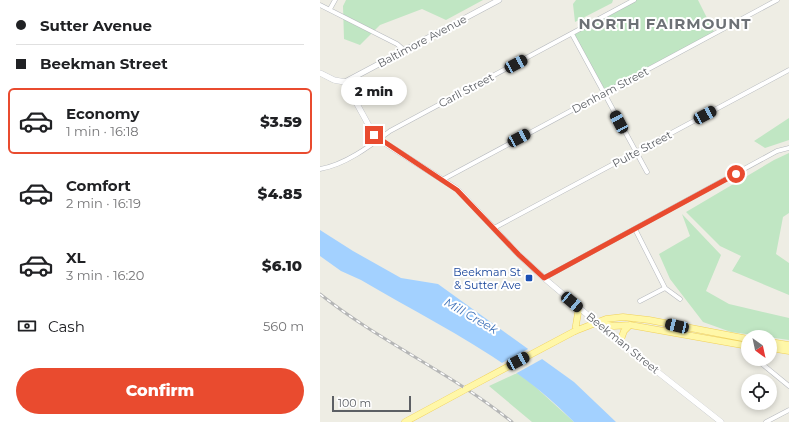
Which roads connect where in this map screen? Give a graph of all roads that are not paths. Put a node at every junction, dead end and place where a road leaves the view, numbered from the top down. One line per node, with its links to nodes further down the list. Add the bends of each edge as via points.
1 (335, 0): 6 (street)
2 (499, 0): 8 (street, Baltimore Avenue)
3 (634, 0): 7 (street, Carll Street)
4 (777, 0): 12 (street, Denham Street)
5 (320, 4): 6 (street)
6 (330, 9): 8 (street)
7 (572, 34): 12 (street); 13 (street, Carll Street, via 390,131)
8 (404, 50): 11 (street, Baltimore Avenue)
9 (789, 70): 15 (street, Pulte Street)
10 (320, 73): 11 (main road)
11 (345, 82): 13 (main road, Beekman Street, via 374,135)
12 (603, 93): 15 (street); 18 (street, Denham Street)
13 (380, 140): 16 (street, Carll Street, via 337,164); 18 (main road, Beekman Street)
14 (789, 148): 20 (street, via 778,151)
15 (636, 152): 17 (street); 19 (street, Pulte Street)
16 (320, 170)
17 (647, 172)
18 (442, 180): 19 (main road, Beekman Street, via 463,195)
19 (494, 228): 21 (main road, Beekman Street)
20 (635, 229): 21 (street); 22 (street)
21 (544, 278): 25 (main road, Beekman Street)
22 (665, 288): 23 (street); 24 (street)
23 (680, 299)
24 (640, 302)
25 (579, 307): 26 (main road, Beekman Street); 28 (main road)
26 (596, 323): 27 (main road); 28 (main road); 29 (main road, via 617,317 632,318); 30 (main road, Beekman Street)
27 (630, 325): 30 (main road, via 624,331); 32 (main road)
28 (578, 329): 39 (main road, bridge)
29 (741, 338)
30 (620, 342): 40 (main road, Beekman Street)
31 (777, 343): 33 (main road)
32 (741, 345)
33 (789, 345)
34 (777, 349): 35 (main road)
35 (789, 351)
36 (765, 366): 37 (street)
37 (789, 386)
38 (789, 410): 41 (street)
39 (405, 422)
40 (721, 422)
41 (766, 422)

